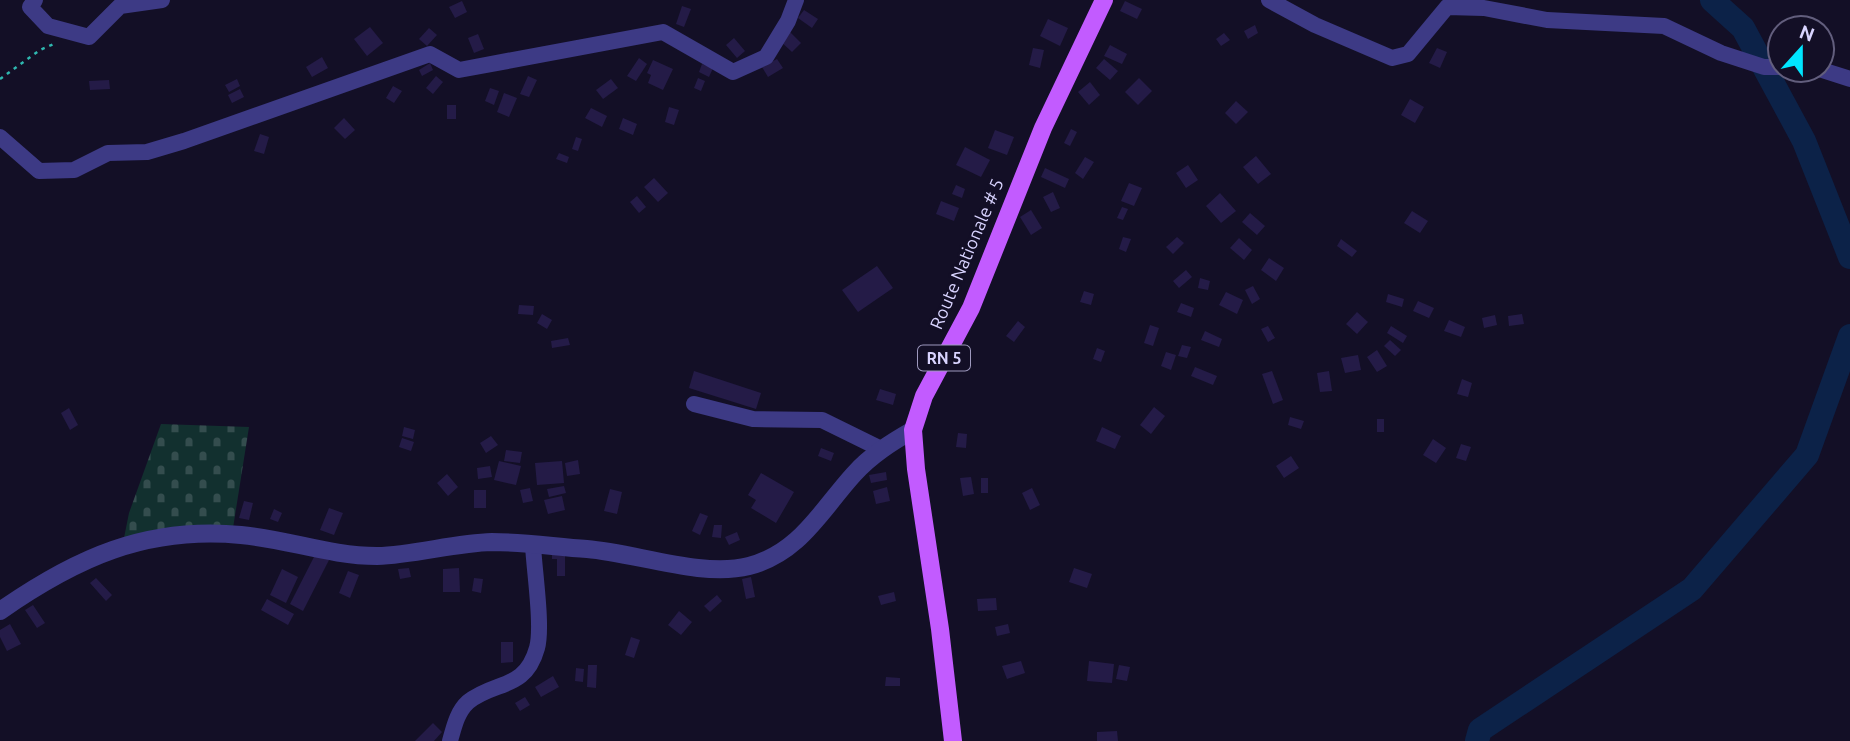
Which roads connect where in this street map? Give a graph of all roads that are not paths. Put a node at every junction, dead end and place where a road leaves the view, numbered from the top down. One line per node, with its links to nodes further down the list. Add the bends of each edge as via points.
1 (35, 0): 2 (street, via 30,7 48,26 89,37 120,6)
2 (162, 0)
3 (796, 0): 7 (street, via 766,57 733,72 663,33 459,70 430,54 184,141 147,152 108,153 74,170 39,171)
4 (1104, 0): 9 (main road, Route Nationale # 5 / RN 5, via 1043,128 971,308 924,396)
5 (1269, 0): 6 (street, via 1392,58 1408,54 1447,7 1485,8 1547,20 1664,26)
6 (1766, 66)
7 (0, 137)
8 (694, 404): 10 (street, via 753,419 822,419)
9 (913, 429): 10 (street); 14 (main road, Route Nationale # 5 / RN 5)
10 (881, 449): 11 (street, via 855,472 806,534 783,552 750,566 719,570 611,551)
11 (533, 545): 12 (street, via 492,542 378,556 325,552 241,535 175,536 129,542 90,556); 13 (street, via 538,645 530,664 517,681 469,702 457,716)
12 (0, 611)
13 (450, 741)
14 (953, 741)

